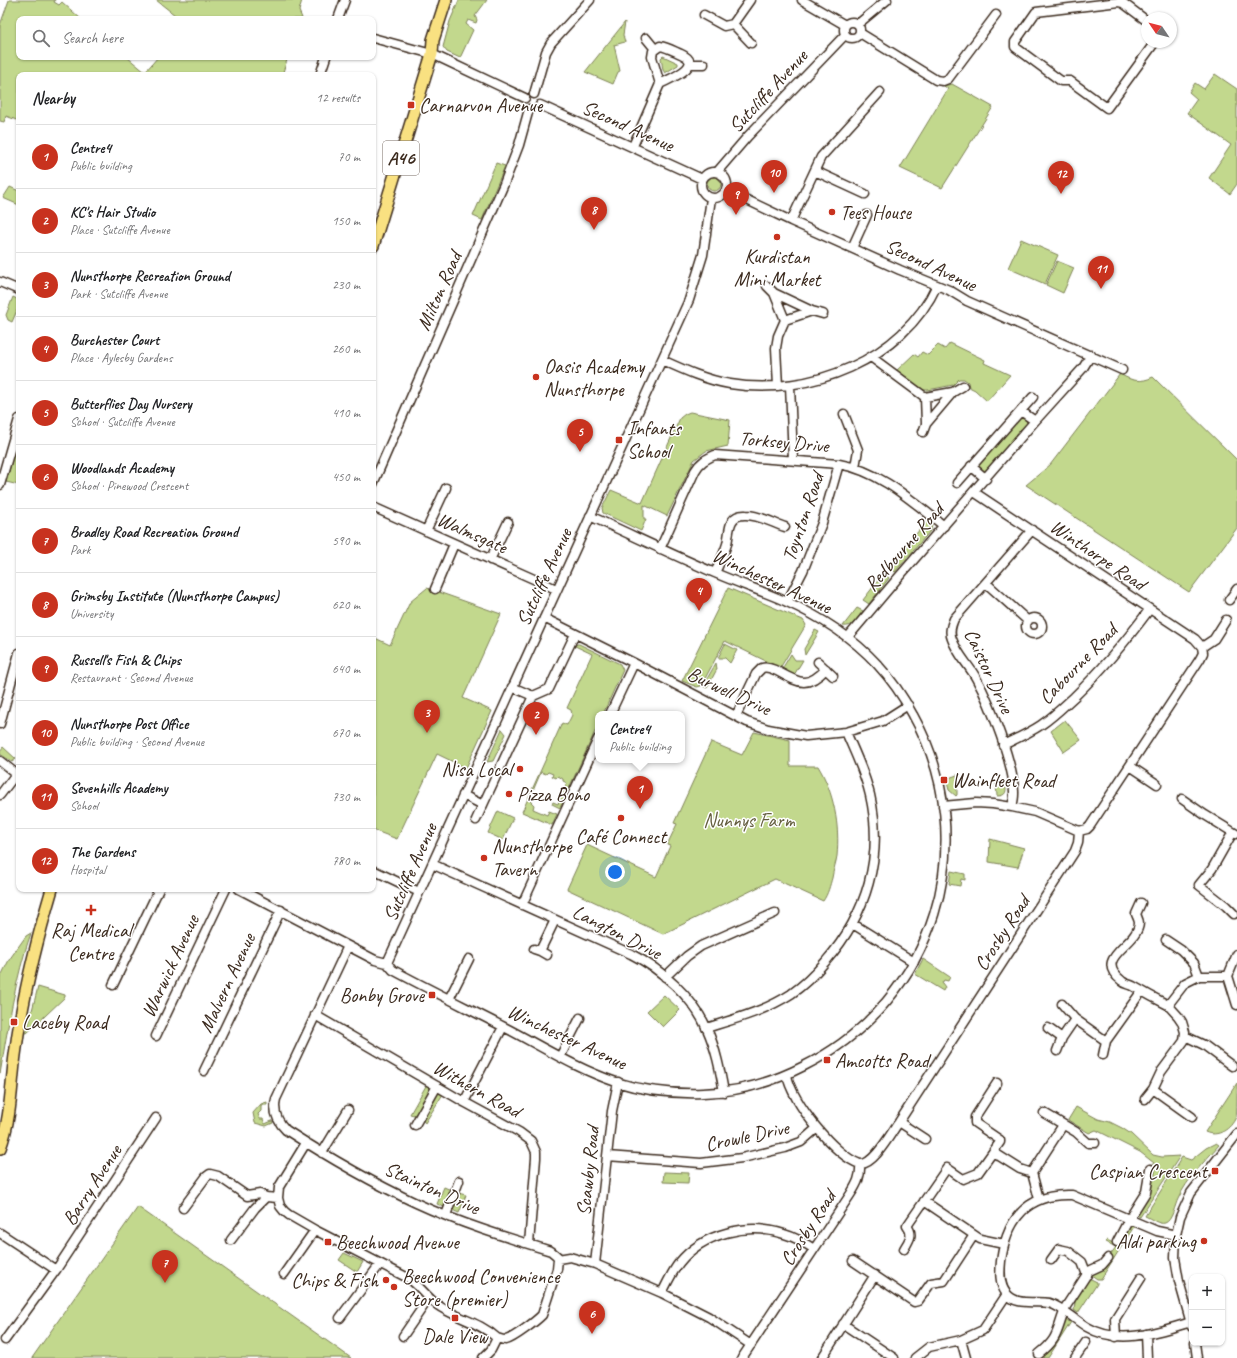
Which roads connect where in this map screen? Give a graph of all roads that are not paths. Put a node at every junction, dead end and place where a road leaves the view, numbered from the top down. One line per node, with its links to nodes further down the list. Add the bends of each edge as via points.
1 (345, 0): 10 (street)
2 (446, 0): 22 (highway, A46, via 433,40)
3 (590, 0): 29 (street, via 551,43)
4 (750, 0): 12 (street)
5 (802, 0): 14 (street)
6 (887, 0): 13 (street)
7 (1081, 3): 11 (street, via 1119,2); 20 (street, via 1036,12 1015,42 1015,47 1061,81 1070,81 1107,108)
8 (704, 15): 12 (street, via 724,26)
9 (996, 15): 15 (street, via 948,79 943,81 936,80)
10 (339, 16)
11 (1141, 16)
12 (733, 24): 19 (street)
13 (858, 24): 14 (street, via 850,22); 15 (street)
14 (845, 25): 16 (street)
15 (860, 33): 16 (street, via 853,38)
16 (845, 35): 35 (street, Sutcliffe Avenue)
17 (646, 38): 21 (street)
18 (376, 39): 22 (street)
19 (751, 43)
20 (1151, 48)
21 (655, 49): 24 (street, via 660,46 678,53 686,57); 27 (street, via 652,57)
22 (432, 54): 30 (street); 42 (highway, A46)
23 (325, 60): 26 (street)
24 (690, 64): 25 (street); 27 (street, via 684,72)
25 (704, 64)
26 (321, 72)
27 (660, 84): 33 (street)
28 (880, 92): 34 (street, via 821,157)
29 (534, 94): 30 (street, via 529,94); 31 (street, via 539,97)
30 (525, 98): 32 (street, via 525,105)
31 (540, 104): 32 (street, via 536,109); 33 (street, Second Avenue)
32 (529, 109): 71 (street, Milton Road, via 504,184)
33 (633, 146): 36 (street, Second Avenue)
34 (814, 171): 38 (street); 41 (street)
35 (717, 172): 36 (street, via 709,173); 37 (street, via 726,179)
36 (702, 179): 39 (street, via 701,189)
37 (726, 190): 39 (street, via 720,197); 41 (street, Second Avenue)
38 (865, 194)
39 (711, 198): 54 (street, Sutcliffe Avenue, via 697,278 690,300)
40 (867, 215): 43 (street)
41 (791, 221): 43 (street, Second Avenue)
42 (376, 237)
43 (852, 248): 45 (street, Second Avenue)
44 (0, 282): 47 (street)
45 (937, 285): 52 (street, Second Avenue, via 967,301); 53 (street, via 930,300 908,328)
46 (766, 286): 48 (street)
47 (16, 289)
48 (774, 293): 49 (street); 51 (street)
49 (812, 311): 50 (street); 51 (street)
50 (823, 314)
51 (785, 320): 57 (street, via 776,348)
52 (1091, 355): 55 (street, Second Avenue); 64 (street, Redbourne Road, via 1083,368)
53 (871, 357): 56 (street, via 828,377); 60 (street)
54 (662, 360): 57 (street, via 704,378 730,384); 78 (street, Sutcliffe Avenue)
55 (1122, 370)
56 (790, 385): 57 (street); 66 (street)
57 (778, 386)
58 (963, 386): 59 (street)
59 (953, 392): 60 (street); 60 (street, via 924,428)
60 (925, 397)
61 (1033, 397): 62 (street, Redbourne Road)
62 (1021, 411): 64 (street); 69 (street, Redbourne Road)
63 (844, 414): 70 (street, via 858,450)
64 (1035, 421): 72 (street, Redbourne Road)
65 (16, 427): 67 (street)
66 (793, 460): 68 (street, Torksey Drive); 85 (street, Torksey Drive, via 715,455 706,459 694,471)
67 (3, 464): 74 (street)
68 (839, 464): 70 (street, Torksey Drive); 93 (street, Toynton Road, via 822,523 803,571)
69 (971, 466): 72 (street); 73 (street, Redbourne Road)
70 (855, 467): 80 (street, Torksey Drive, via 887,483)
71 (376, 477)
72 (986, 479): 76 (street, Redbourne Road)
73 (957, 483)
74 (0, 486)
75 (446, 488): 83 (street)
76 (974, 492): 80 (street, Redbourne Road); 82 (street, Winthorpe Road)
77 (376, 508): 83 (street, Walmsgate)
78 (590, 516): 85 (street, Winchester Avenue); 90 (street, Sutcliffe Avenue)
79 (508, 522): 86 (street)
80 (944, 526): 99 (street, Redbourne Road)
81 (785, 527): 87 (street, via 747,515 735,518 730,525 727,544)
82 (1032, 530): 88 (street, Caistor Drive); 94 (street, Winthorpe Road)
83 (426, 531): 84 (street, Walmsgate)
84 (454, 544): 86 (street, Walmsgate); 89 (street)
85 (660, 549): 87 (street, Winchester Avenue)
86 (490, 560): 90 (street, Walmsgate)
87 (715, 573): 93 (street, Winchester Avenue)
88 (986, 583): 97 (street); 113 (street, Caistor Drive, via 954,619 950,634 976,679)
89 (435, 589)
90 (556, 589): 95 (street, Sutcliffe Avenue)
91 (1237, 589): 92 (street)
92 (1229, 600)
93 (787, 602): 99 (street, Winchester Avenue, via 820,619)
94 (1149, 610): 100 (street, Winthorpe Road); 113 (street, Cabourne Road, via 1111,659 1071,700 1041,724)
95 (544, 618): 98 (street, Burwell Drive); 106 (street, Sutcliffe Avenue)
96 (1226, 620): 100 (street, via 1214,639)
97 (1028, 621)
98 (575, 634): 102 (street, Burwell Drive); 107 (street, via 549,689)
99 (848, 638): 108 (street, Winchester Avenue, via 879,666)
100 (1202, 647): 116 (street, via 1200,659)
101 (818, 662): 104 (street)
102 (634, 663): 109 (street); 110 (street, Burwell Drive)
103 (16, 664): 111 (street)
104 (826, 669): 105 (street); 110 (street, via 815,679 802,683 771,668 762,668 756,674)
105 (833, 676)
106 (512, 687): 107 (street); 121 (street, Sutcliffe Avenue)
107 (533, 696): 123 (street)
108 (908, 705): 112 (street, Burwell Drive, via 883,721); 124 (street, Winchester Avenue, via 931,754)
109 (611, 711)
110 (736, 716): 112 (street, Burwell Drive, via 755,726 806,736)
111 (0, 724)
112 (846, 732): 142 (street, via 870,794 875,835 868,889)
113 (1003, 745): 125 (street, Caistor Drive, via 1012,773)
114 (595, 746): 137 (street)
115 (0, 761): 117 (street)
116 (1130, 766): 119 (street); 127 (street, via 1090,826)
117 (16, 773)
118 (16, 777): 120 (street)
119 (1156, 784)
120 (0, 795)
121 (463, 795): 123 (street); 129 (street, Sutcliffe Avenue)
122 (1182, 799): 128 (street)
123 (483, 805): 126 (street)
124 (943, 806): 125 (street, via 976,803); 148 (street, Winchester Avenue, via 946,834 939,894 930,925)
125 (1012, 806): 127 (street, via 1040,814)
126 (476, 820)
127 (1079, 831): 186 (street, Crosby Road, via 1075,851)
128 (1235, 833): 140 (street, via 1199,885)
129 (432, 864): 135 (street, Sutcliffe Avenue); 137 (street, Langton Drive)
130 (376, 871): 135 (street)
131 (51, 892): 194 (highway, via 22,1010 8,1122)
132 (158, 892): 153 (street)
133 (225, 892): 165 (street, Warwick Avenue)
134 (245, 892): 138 (street, Winchester Avenue)
135 (419, 892): 149 (street, Sutcliffe Avenue)
136 (1141, 903): 154 (street, via 1136,914 1138,928 1111,965 1114,974)
137 (522, 905): 141 (street, Langton Drive)
138 (281, 910): 144 (street, Winchester Avenue); 173 (street, Malvern Avenue)
139 (775, 913): 152 (street, via 701,946)
140 (1234, 914)
141 (555, 920): 145 (street); 152 (street, Langton Drive, via 640,959)
142 (853, 924): 148 (street); 163 (street, via 822,966 791,994 765,1008)
143 (1166, 940): 150 (street, via 1194,963)
144 (348, 946): 149 (street, Winchester Avenue, via 375,960); 159 (street, Stainton Drive)
145 (541, 952)
146 (1237, 954): 151 (street)
147 (470, 959): 155 (street)
148 (914, 962): 174 (street, Winchester Avenue, via 885,1005 856,1033 823,1057)
149 (387, 963): 155 (street, Winchester Avenue, via 393,970)
150 (1199, 976): 151 (street); 157 (street, via 1185,984)
151 (1228, 976): 158 (street)
152 (665, 977): 163 (street, Langton Drive, via 688,999)
153 (113, 985)
154 (1141, 992): 157 (street); 168 (street)
155 (449, 999): 162 (street, Winchester Avenue)
156 (1062, 1004): 161 (street)
157 (1168, 1005): 166 (street, via 1182,1022)
158 (1237, 1005)
159 (315, 1015): 177 (street, Withern Road); 192 (street, Stainton Drive, via 274,1105 281,1125)
160 (580, 1018): 171 (street)
161 (1075, 1019): 167 (street); 168 (street)
162 (503, 1026): 171 (street, Winchester Avenue); 181 (street)
163 (706, 1028): 179 (street, Langton Drive, via 717,1058)
164 (1048, 1028): 167 (street)
165 (156, 1036)
166 (1185, 1036): 172 (street, via 1204,1045); 178 (street, via 1181,1047 1161,1072)
167 (1062, 1038): 169 (street)
168 (1106, 1041): 170 (street)
169 (1057, 1051)
170 (1103, 1055)
171 (560, 1057): 175 (street, Winchester Avenue)
172 (1232, 1066)
173 (204, 1071)
174 (787, 1075): 179 (street, Winchester Avenue); 189 (street, via 788,1084)
175 (618, 1082): 179 (street, Winchester Avenue, via 644,1089 672,1092); 197 (street, Scawby Road)
176 (997, 1083): 195 (street, via 975,1117 975,1123 1000,1140)
177 (437, 1086): 181 (street, Withern Road); 187 (street)
178 (1153, 1090): 180 (street); 184 (street)
179 (724, 1092)
180 (1145, 1099)
181 (464, 1102): 215 (street, Withern Road, via 523,1134 534,1147 536,1158)
182 (348, 1110): 196 (street)
183 (1044, 1113): 188 (street)
184 (1192, 1117)
185 (156, 1118): 225 (street, Barry Avenue)
186 (899, 1122): 191 (street); 198 (street, Crosby Road, via 874,1159 866,1164)
187 (415, 1125)
188 (1063, 1125): 193 (street, via 1088,1142); 200 (street)
189 (817, 1128): 197 (street, Crowle Drive, via 801,1142 786,1148 742,1158 701,1163); 198 (street, via 839,1150)
190 (1237, 1134): 212 (street, via 1191,1193 1180,1217)
191 (925, 1139)
192 (306, 1143): 196 (street, Stainton Drive); 203 (street, via 279,1188)
193 (1095, 1143)
194 (0, 1148)
195 (994, 1152): 200 (street, via 1020,1170); 205 (street, via 978,1173 963,1179 947,1168)
196 (322, 1153): 207 (street, Stainton Drive, via 416,1203)
197 (607, 1156): 224 (street, Scawby Road)
198 (860, 1164): 218 (street, Crosby Road, via 859,1180)
199 (1150, 1169): 208 (street, via 1146,1192)
200 (1032, 1173): 204 (street)
201 (459, 1181): 207 (street)
202 (266, 1197): 203 (street); 206 (street, via 260,1194 247,1196 218,1176 210,1174); 213 (street)
203 (278, 1198): 209 (street, via 284,1211)
204 (1040, 1199): 208 (street, via 1072,1194); 216 (street, via 1016,1218)
205 (924, 1201): 211 (street); 217 (street, via 907,1226 912,1234)
206 (183, 1208)
207 (446, 1215): 215 (street, Stainton Drive)
208 (1129, 1219): 212 (street, via 1157,1231); 214 (street)
209 (315, 1230): 223 (street); 226 (street)
210 (0, 1233): 225 (street)
211 (974, 1235): 216 (street, via 980,1239); 227 (street, via 944,1281 930,1283 918,1301 914,1302)
212 (1176, 1235): 234 (street, via 1175,1258)
213 (231, 1240)
214 (1117, 1242)
215 (529, 1244): 220 (street, Stainton Drive, via 551,1251)
216 (1004, 1244): 231 (street, via 1001,1282)
217 (904, 1249)
218 (814, 1250): 230 (street, via 797,1239 765,1229 723,1234 700,1244 687,1254 673,1271); 245 (street, Crosby Road)
219 (1108, 1258): 228 (street)
220 (558, 1259): 224 (street, via 570,1257); 241 (street, via 542,1315 511,1338)
221 (1052, 1260): 228 (street, via 1059,1249 1068,1251 1082,1262)
222 (853, 1261): 227 (street)
223 (380, 1264): 232 (street, via 413,1281); 235 (street)
224 (595, 1264): 230 (street)
225 (56, 1270): 242 (street, Barry Avenue)
226 (284, 1274)
227 (875, 1275): 236 (street)
228 (1087, 1275): 233 (street)
229 (1141, 1278): 240 (street, via 1115,1319)
230 (662, 1292): 245 (street, via 709,1317)
231 (1007, 1294): 233 (street, via 1020,1302 1047,1303); 243 (street, via 982,1330)
232 (429, 1298): 239 (street); 241 (street, via 443,1309 484,1327)
233 (1064, 1312): 240 (street, via 1088,1328); 247 (street, via 1051,1345)
234 (1189, 1317)
235 (340, 1318)
236 (843, 1324): 250 (street); 251 (street)
237 (1189, 1325): 238 (street)
238 (1146, 1334): 240 (street); 255 (street)
239 (402, 1336)
240 (1116, 1337)
241 (497, 1338): 248 (street)
242 (5, 1340)
243 (961, 1340): 252 (street, via 929,1347); 253 (street)
244 (1086, 1342): 254 (street)
245 (751, 1345): 249 (street, Crosby Road)
246 (1195, 1346): 256 (street)
247 (1039, 1354)
248 (483, 1358)
249 (742, 1358)
250 (822, 1358)
251 (894, 1358)
252 (915, 1358)
253 (966, 1358)
254 (1076, 1358)
255 (1147, 1358)
256 (1197, 1358)

